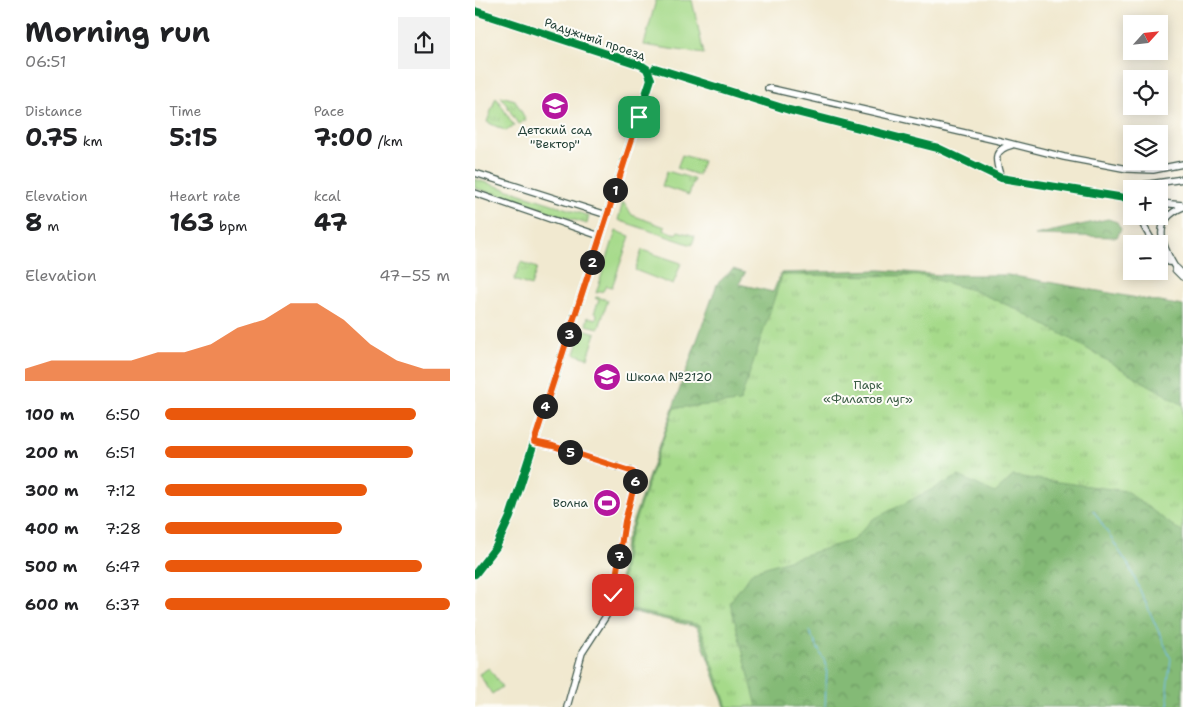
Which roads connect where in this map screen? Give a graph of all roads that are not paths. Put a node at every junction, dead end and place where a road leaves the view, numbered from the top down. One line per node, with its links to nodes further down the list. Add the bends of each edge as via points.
1 (475, 11): 14 (street, Радужный проезд, via 645,66 651,79)
2 (655, 68): 7 (street, via 789,110 938,148)
3 (767, 88): 4 (street)
4 (1014, 144): 5 (street, via 1128,169 1153,170); 7 (street, via 1004,147 996,158)
5 (1183, 164)
6 (475, 172): 14 (street)
7 (1001, 178): 11 (street)
8 (1183, 179): 9 (street)
9 (1168, 181)
10 (475, 193): 15 (street)
11 (1123, 199)
12 (1168, 204): 13 (street)
13 (1183, 206): 17 (street, via 1163,225 1161,238)
14 (607, 215): 15 (street)
15 (600, 236): 19 (street)
16 (1168, 261): 17 (street)
17 (1176, 269): 18 (street)
18 (1183, 276)
19 (534, 442): 20 (street, via 507,525 496,547); 21 (street, via 633,472 636,479 625,521 613,595 606,616 583,653)
20 (475, 574)
21 (567, 707)

